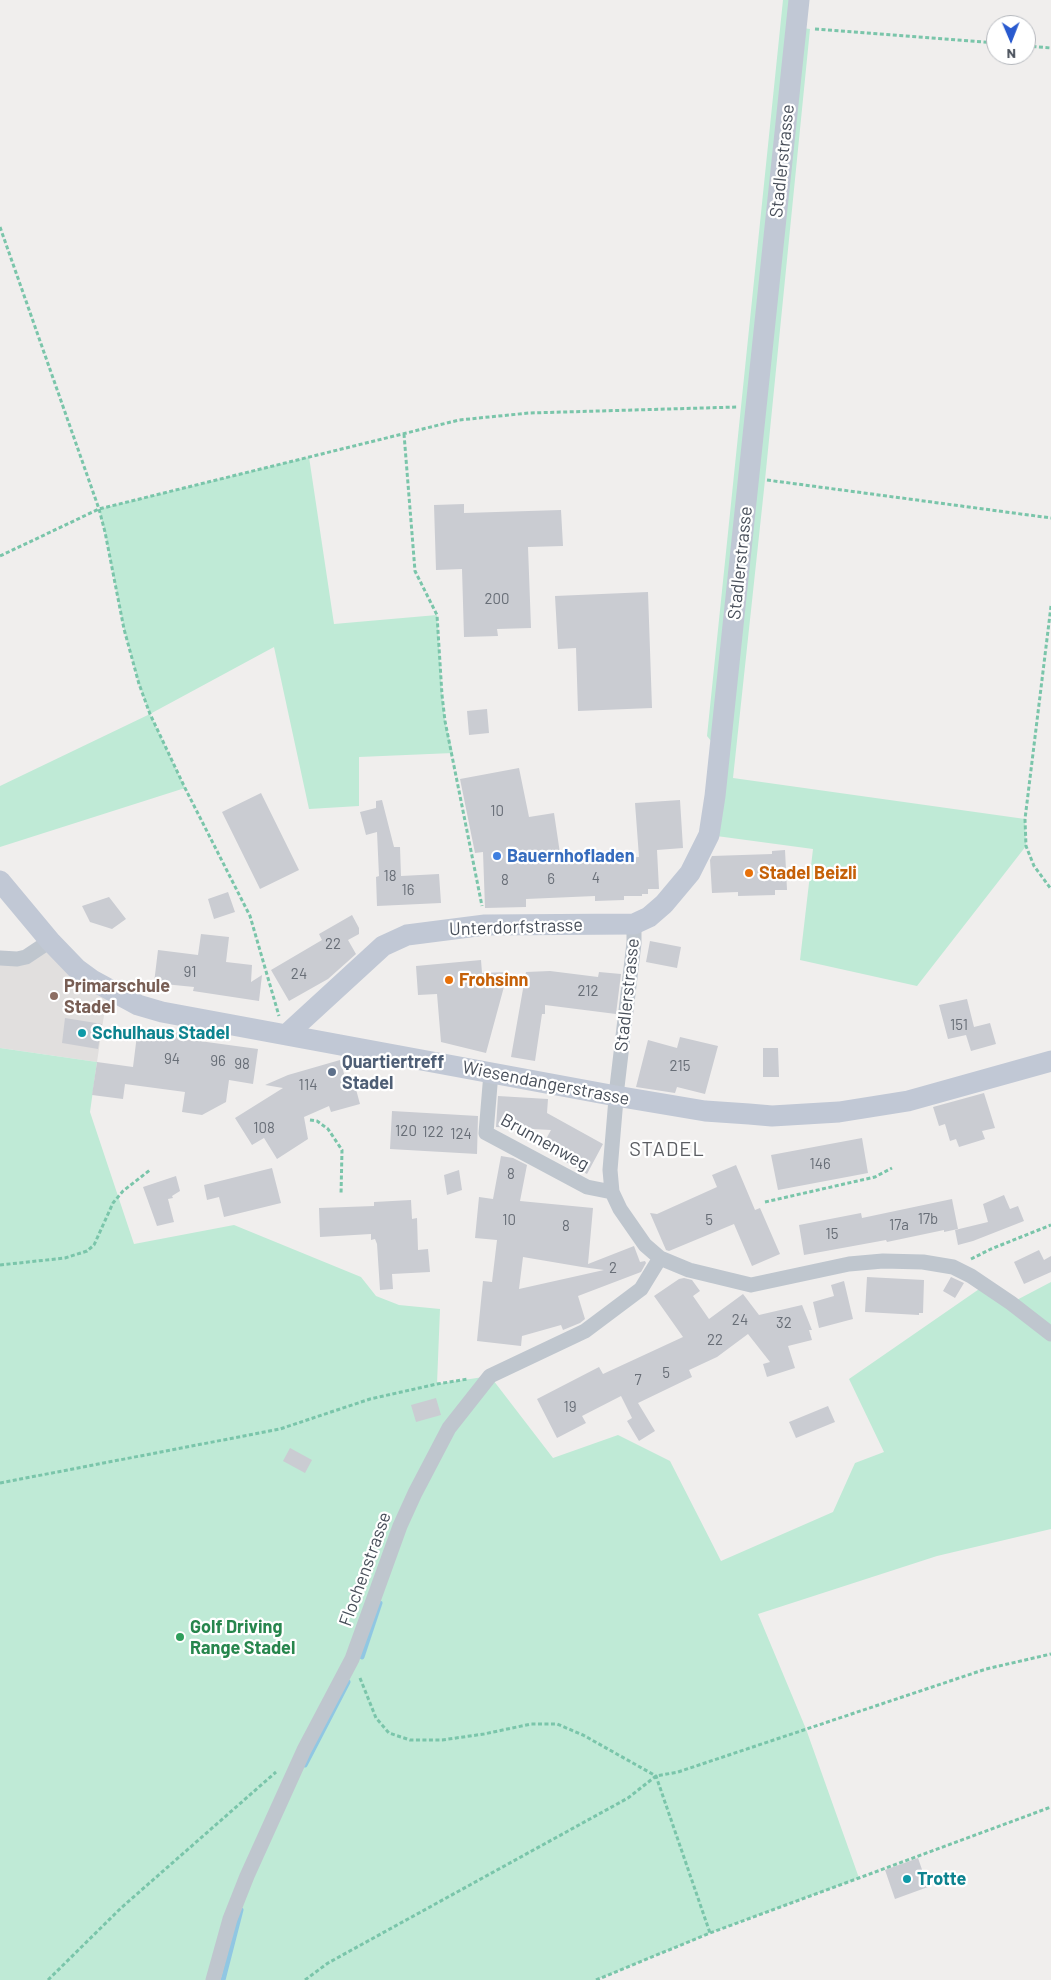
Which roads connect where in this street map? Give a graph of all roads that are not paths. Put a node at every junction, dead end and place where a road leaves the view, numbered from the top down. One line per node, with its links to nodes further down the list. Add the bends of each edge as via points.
1 (799, 0): 3 (street, Stadlerstrasse, via 715,796 708,835 690,873 664,904)
2 (0, 880): 4 (street, Wiesendangerstrasse)
3 (634, 924): 6 (street, Unterdorfstrasse, via 484,925 406,935 383,946); 9 (street, Stadlerstrasse)
4 (50, 941): 5 (street, via 26,957); 6 (street, Wiesendangerstrasse, via 92,980 138,1005)
5 (0, 958)
6 (286, 1035): 8 (street, Wiesendangerstrasse)
7 (1051, 1060): 9 (street, Wiesendangerstrasse, via 908,1100 839,1112 756,1115 705,1111)
8 (491, 1073): 9 (street, Wiesendangerstrasse); 10 (street, Brunnenweg, via 486,1132 587,1187)
9 (616, 1096): 10 (street, Stadlerstrasse, via 610,1170)
10 (612, 1192): 11 (street, via 644,1245)
11 (660, 1258): 12 (street, via 701,1274 751,1285 866,1262 923,1262 953,1267 1011,1303); 13 (street, Flochenstrasse, via 641,1288 584,1331 490,1376 449,1428 400,1526 352,1659 304,1750 247,1876 230,1919)
12 (1051, 1334)
13 (213, 1980)

